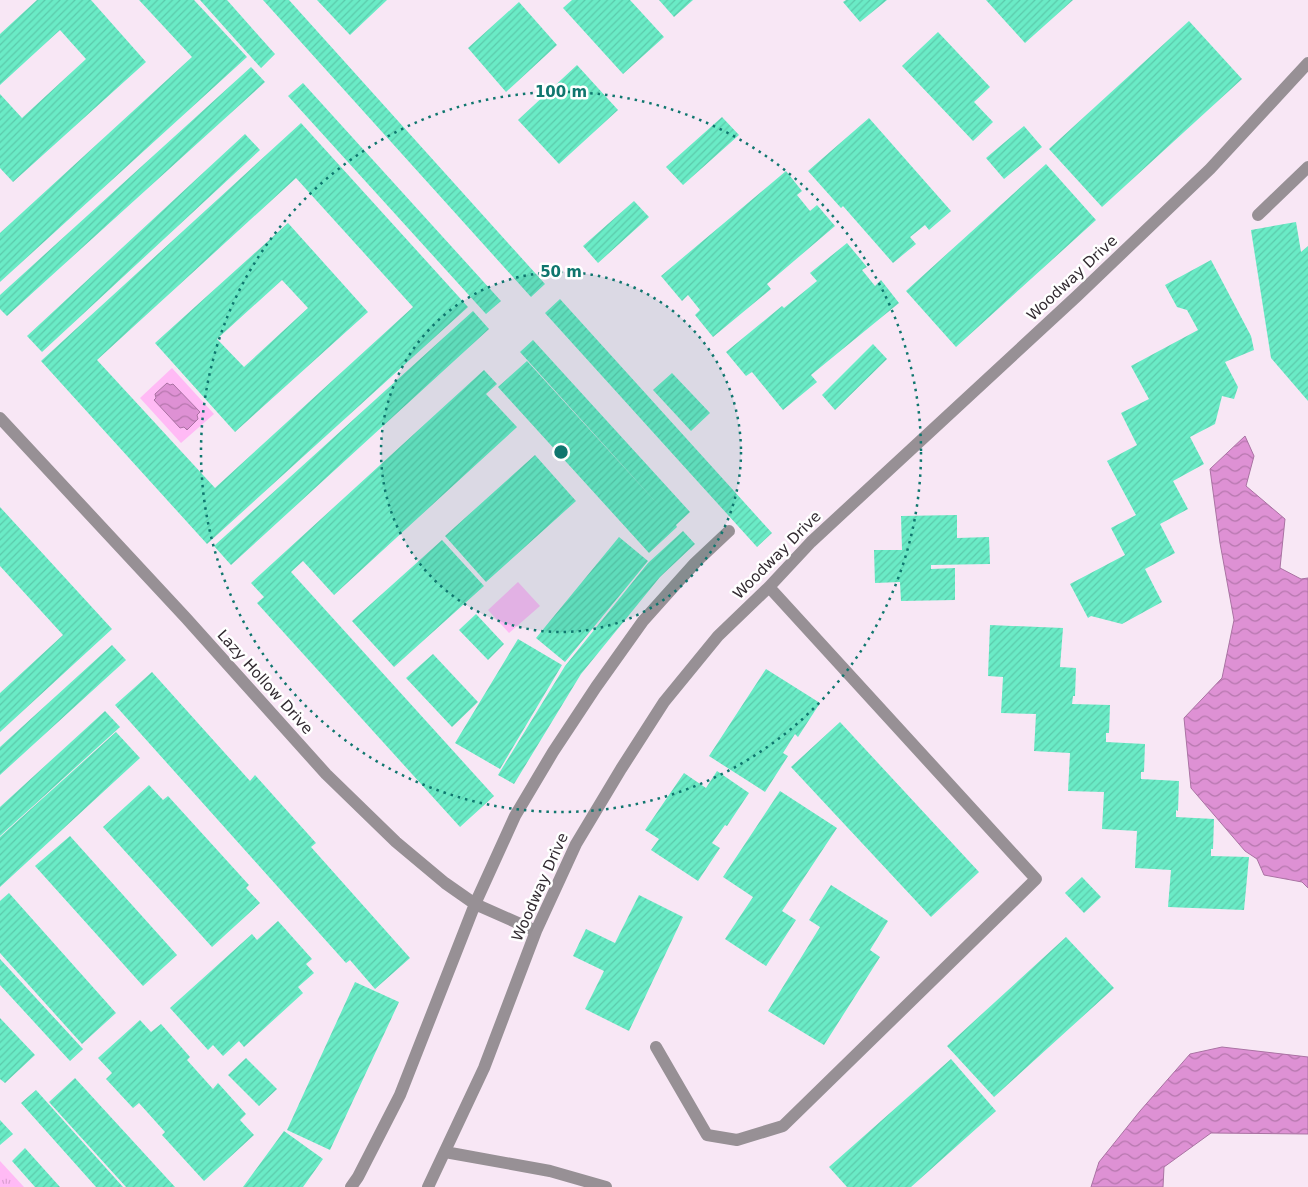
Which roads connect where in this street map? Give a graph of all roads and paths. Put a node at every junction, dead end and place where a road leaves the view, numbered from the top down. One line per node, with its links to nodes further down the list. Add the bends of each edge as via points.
1 (1308, 63): 6 (street, Woodway Drive, via 1210,169 811,542)
2 (1308, 167): 3 (street)
3 (1258, 215)
4 (0, 418): 7 (street, Lazy Hollow Drive, via 326,774 396,842)
5 (729, 531): 7 (street, via 643,621 596,687 516,816)
6 (769, 588): 8 (street, Woodway Drive, via 718,636 664,702 576,844); 9 (street, via 1036,879 783,1126 737,1140 707,1135)
7 (475, 904): 8 (street, Lazy Hollow Drive); 11 (street, via 400,1095)
8 (536, 932): 10 (street, Woodway Drive, via 484,1068)
9 (656, 1047)
10 (445, 1152): 12 (street, Woodway Drive); 13 (street, via 550,1171)
11 (350, 1187)
12 (428, 1187)
13 (606, 1187)

